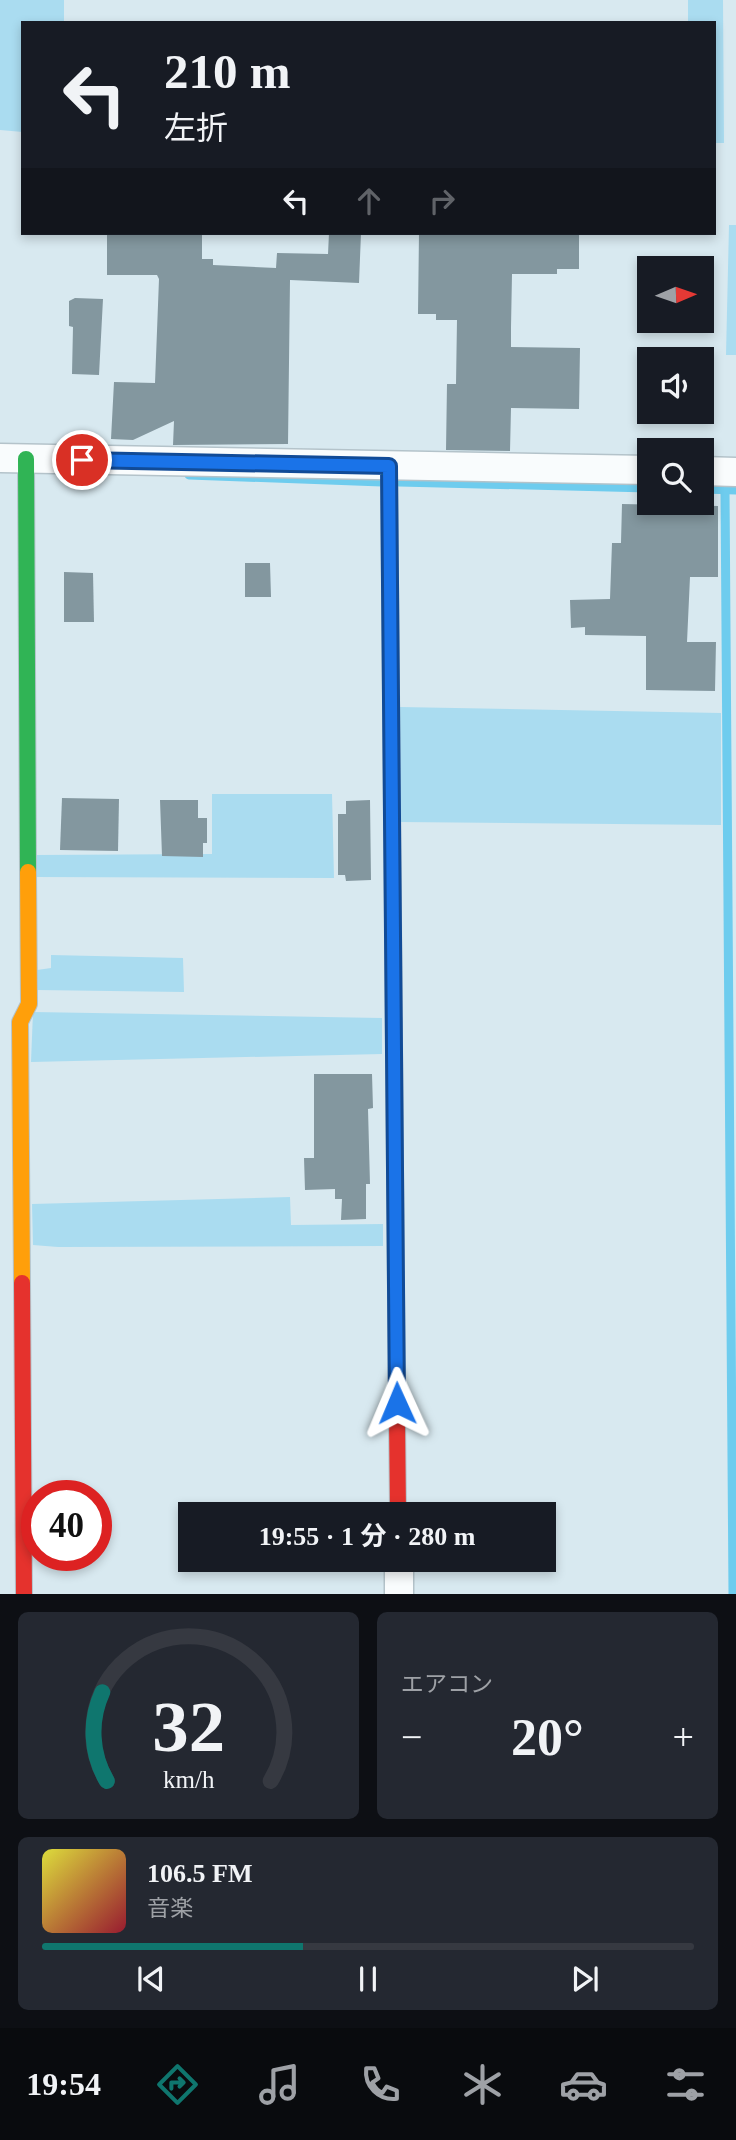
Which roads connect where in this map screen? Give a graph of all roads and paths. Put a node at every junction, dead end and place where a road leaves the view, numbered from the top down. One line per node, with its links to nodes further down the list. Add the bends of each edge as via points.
1 (19, 465): 5 (street); 8 (street, via 29,1004 20,1022)
2 (637, 470): 5 (street)
3 (714, 471): 4 (street)
4 (736, 472)
5 (389, 477): 6 (street)
6 (398, 1502)
7 (398, 1572): 9 (street)
8 (24, 1594)
9 (399, 1594)

